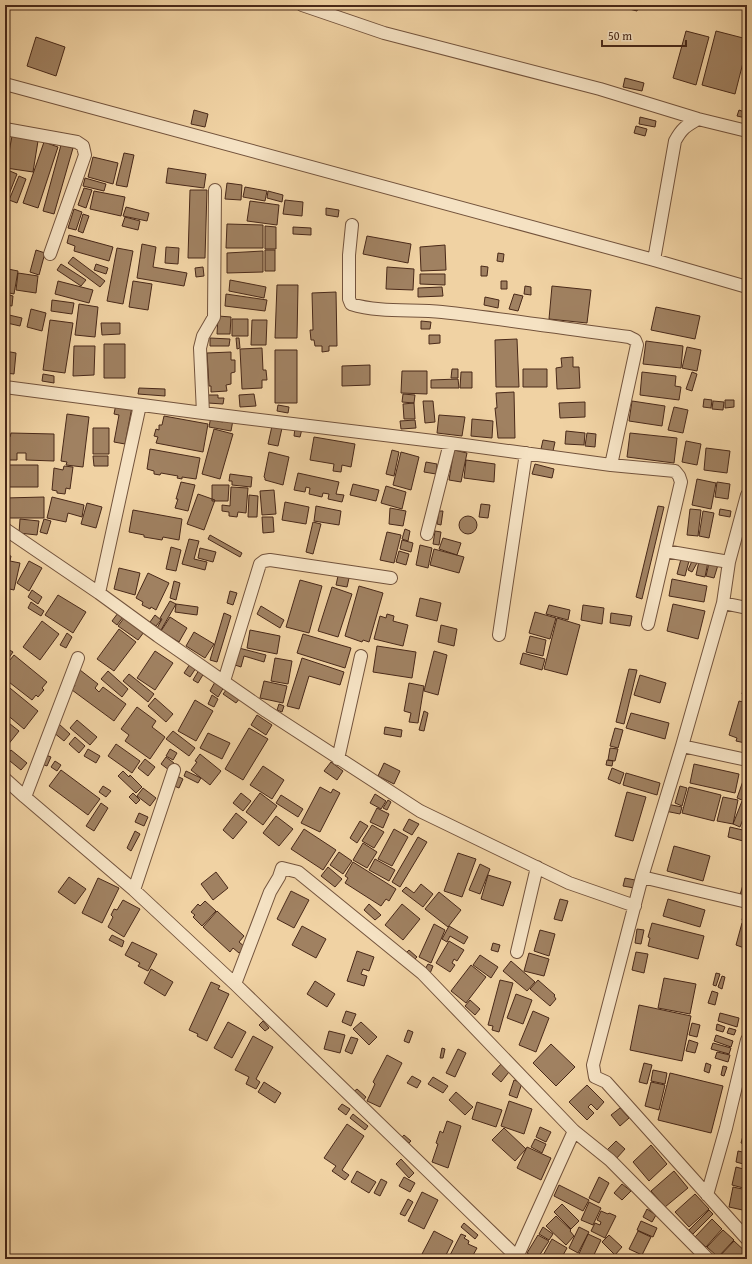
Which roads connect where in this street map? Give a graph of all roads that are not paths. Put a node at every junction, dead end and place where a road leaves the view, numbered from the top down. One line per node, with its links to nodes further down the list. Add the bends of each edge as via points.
1 (302, 5): 3 (street, via 384,33 600,89)
2 (5, 84): 9 (street)
3 (698, 119): 5 (street); 9 (street, via 680,131 675,141)
4 (5, 129): 8 (street, via 77,142 86,155)
5 (747, 131)
6 (215, 190): 13 (street, via 214,317 203,336 200,348)
7 (352, 225): 16 (street, via 349,254 351,304 360,307 456,314 629,337 635,340 637,345)
8 (50, 254)
9 (654, 260): 10 (street)
10 (747, 287)
11 (5, 388): 12 (street)
12 (140, 405): 13 (street); 23 (street)
13 (204, 413): 14 (street)
14 (450, 443): 15 (street); 19 (street)
15 (526, 453): 16 (street); 27 (street)
16 (611, 465): 20 (street, via 675,471 679,476 681,482)
17 (747, 495): 21 (street)
18 (5, 529): 23 (street)
19 (427, 534)
20 (665, 551): 21 (street); 26 (street)
21 (729, 562): 24 (street)
22 (391, 578): 30 (street, via 264,561 260,564)
23 (99, 592): 30 (street)
24 (723, 602): 25 (street); 31 (street)
25 (747, 608)
26 (648, 624)
27 (499, 635)
28 (361, 656): 32 (street)
29 (78, 658): 36 (street)
30 (224, 681): 32 (street)
31 (682, 746): 33 (street); 38 (street)
32 (338, 759): 37 (street, via 420,811)
33 (747, 760)
34 (174, 770): 39 (street)
35 (5, 779): 36 (street)
36 (25, 797): 39 (street)
37 (536, 868): 41 (street, via 569,883); 42 (street)
38 (642, 877): 40 (street); 41 (street)
39 (134, 890): 43 (street)
40 (747, 902)
41 (635, 906): 46 (street, via 593,1065 595,1077 606,1082)
42 (517, 952)
43 (235, 984): 45 (street, via 270,892 282,868 298,872 422,973); 48 (street)
44 (747, 1040): 46 (street, via 726,1128)
45 (574, 1130): 48 (street); 49 (street, via 610,1160)
46 (706, 1195): 47 (street)
47 (747, 1239)
48 (518, 1258)
49 (708, 1259)

